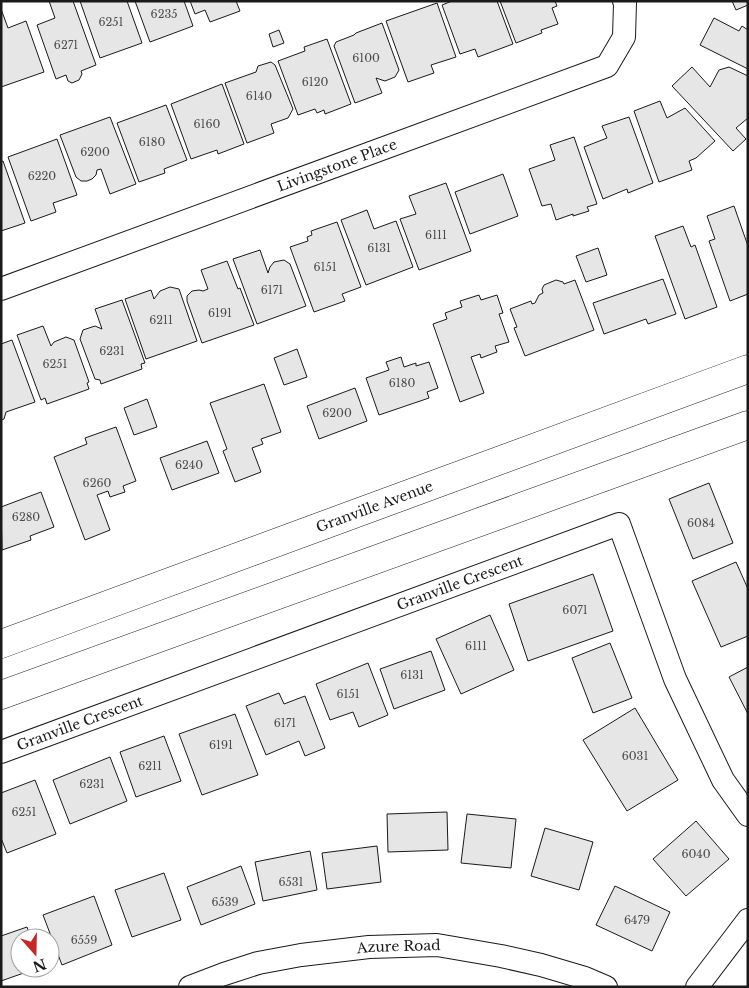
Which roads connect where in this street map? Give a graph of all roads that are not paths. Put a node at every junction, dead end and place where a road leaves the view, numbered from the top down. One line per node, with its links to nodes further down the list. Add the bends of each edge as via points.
1 (624, 1): 2 (street, Livingstone Place, via 624,37 607,66)
2 (1, 289)
3 (748, 369): 5 (main road, Granville Avenue)
4 (748, 425): 6 (main road)
5 (1, 644)
6 (1, 695)
7 (1, 752): 8 (street, Granville Crescent, via 619,524 674,679 723,780)
8 (748, 815)
9 (748, 920): 12 (street)
10 (190, 987): 11 (street, Azure Road, via 258,963 301,955 368,947 437,946 541,965)
11 (606, 987)
12 (697, 987)

